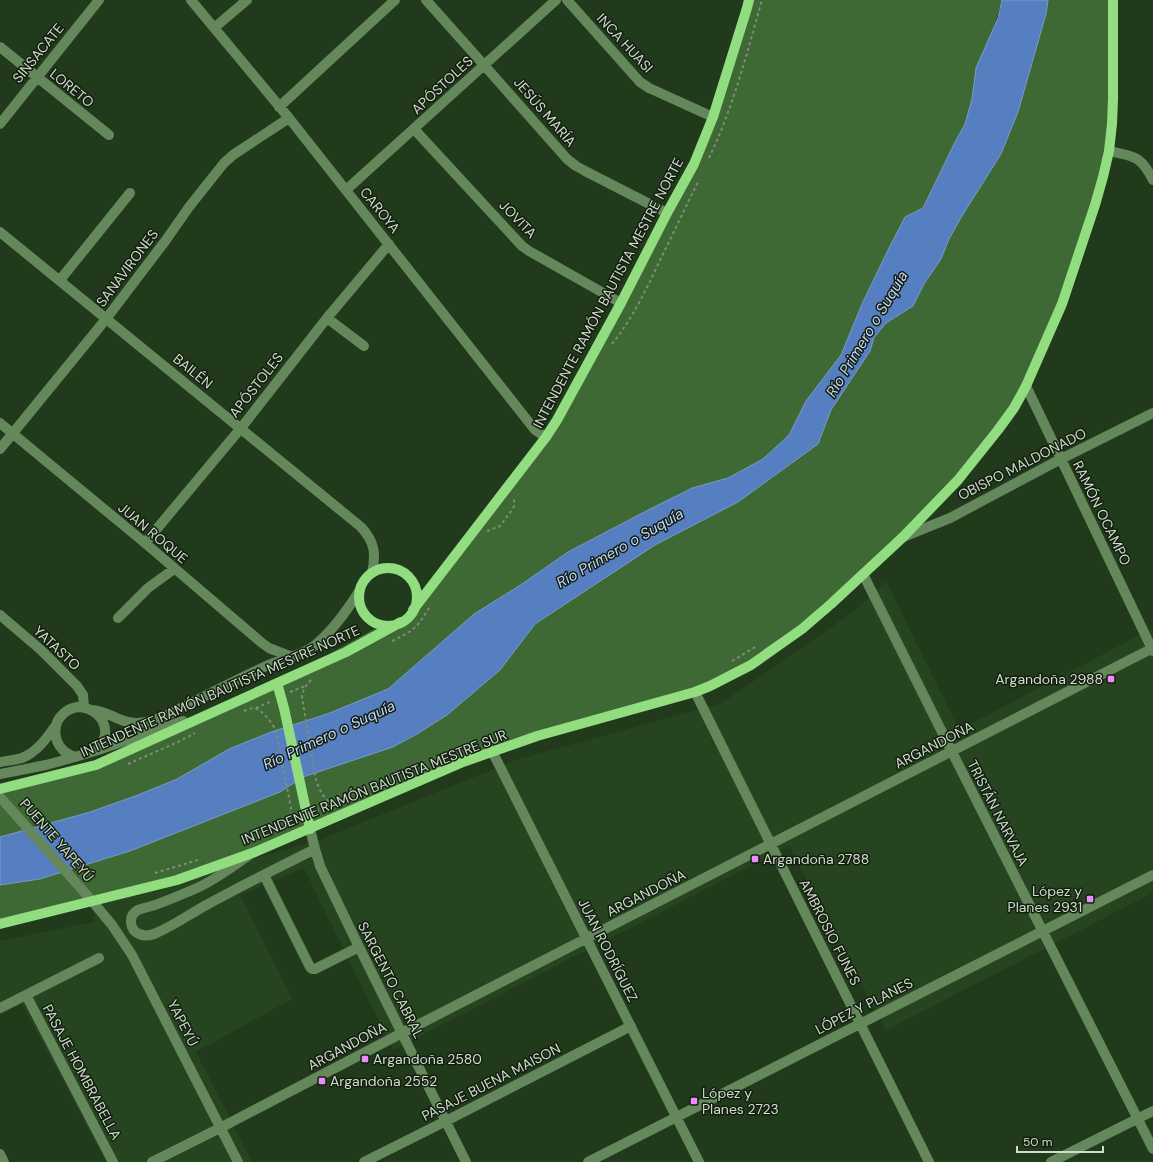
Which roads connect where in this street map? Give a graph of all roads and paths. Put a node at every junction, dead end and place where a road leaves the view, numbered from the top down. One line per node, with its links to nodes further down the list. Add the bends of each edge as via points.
1 (99, 0): 13 (street, SINSACATE)
2 (191, 0): 10 (street, CAROYA)
3 (247, 0): 10 (street)
4 (395, 0): 14 (street)
5 (426, 0): 12 (street, JESÚS MARÍA)
6 (556, 0): 12 (street, APÓSTOLES)
7 (567, 0): 15 (street, INCA HUASI, via 640,82)
8 (749, 0): 15 (main road, INTENDENTE RAMÓN BAUTISTA MESTRE NORTE)
9 (1113, 0): 20 (main road, INTENDENTE RAMÓN BAUTISTA MESTRE SUR, via 1113,99)
10 (214, 28): 14 (street, CAROYA)
11 (0, 47): 13 (street, LORETO)
12 (484, 65): 18 (street, APÓSTOLES); 24 (street, JESÚS MARÍA, via 567,159)
13 (37, 77): 17 (street, SINSACATE); 19 (street, LORETO)
14 (279, 107): 16 (street, CAROYA)
15 (713, 117): 24 (main road, INTENDENTE RAMÓN BAUTISTA MESTRE NORTE, via 694,164)
16 (289, 118): 22 (street, CAROYA); 30 (street, SANAVIRONES, via 224,163)
17 (0, 124)
18 (414, 129): 22 (street, APÓSTOLES); 28 (street, JOVITA, via 522,246)
19 (109, 135)
20 (1109, 151): 21 (street, via 1139,160); 32 (main road, INTENDENTE RAMÓN BAUTISTA MESTRE SUR, via 1095,205 1062,304)
21 (1153, 180)
22 (346, 190): 26 (street, CAROYA)
23 (130, 193): 27 (street)
24 (667, 213): 28 (main road, INTENDENTE RAMÓN BAUTISTA MESTRE NORTE)
25 (0, 232): 27 (street, BAILÉN)
26 (389, 244): 29 (street, APÓSTOLES); 37 (street, CAROYA, via 535,430)
27 (60, 280): 30 (street, BAILÉN)
28 (621, 303): 37 (main road, INTENDENTE RAMÓN BAUTISTA MESTRE NORTE)
29 (326, 318): 31 (street); 35 (street, APÓSTOLES)
30 (106, 319): 35 (street, BAILÉN); 36 (street, SANAVIRONES)
31 (364, 346)
32 (1026, 386): 39 (street, RAMÓN OCAMPO); 40 (main road, INTENDENTE RAMÓN BAUTISTA MESTRE SUR, via 1014,408 976,459)
33 (1153, 413): 39 (street, OBISPO MALDONADO)
34 (0, 423): 36 (street, JUAN ROQUE)
35 (241, 428): 41 (street, APÓSTOLES); 43 (street, BAILÉN, via 368,534 374,554)
36 (13, 434): 38 (street, SANAVIRONES); 41 (street, JUAN ROQUE)
37 (546, 437): 46 (main road, INTENDENTE RAMÓN BAUTISTA MESTRE NORTE)
38 (0, 450)
39 (1061, 460): 40 (street, OBISPO MALDONADO, via 950,518); 51 (street, RAMÓN OCAMPO)
40 (903, 537): 44 (main road, INTENDENTE RAMÓN BAUTISTA MESTRE SUR)
41 (145, 544): 42 (street, JUAN ROQUE)
42 (174, 569): 48 (street, via 144,592); 52 (street, JUAN ROQUE, via 262,643)
43 (372, 573): 45 (main road, via 362,583); 46 (main road, via 390,568 399,570 407,576 416,592)
44 (863, 574): 55 (main road, INTENDENTE RAMÓN BAUTISTA MESTRE SUR, via 802,629 774,650 727,678); 63 (street, TRISTÁN NARVAJA)
45 (360, 590): 49 (main road, via 361,608 367,617 384,625); 52 (street, via 345,613 321,640)
46 (413, 610): 49 (main road)
47 (0, 615): 57 (street, YATASTO, via 41,650 77,686)
48 (118, 618)
49 (401, 622): 54 (main road, INTENDENTE RAMÓN BAUTISTA MESTRE NORTE, via 346,652)
50 (760, 644): 53 (path)
51 (1153, 649): 63 (street, ARGANDOÑA)
52 (292, 657): 57 (street, via 263,667 155,721 124,722 102,711)
53 (728, 664)
54 (277, 683): 58 (main road, INTENDENTE RAMÓN BAUTISTA MESTRE NORTE); 70 (main road)
55 (695, 692): 62 (main road, INTENDENTE RAMÓN BAUTISTA MESTRE SUR); 72 (street, AMBROSIO FUNES)
56 (303, 704): 69 (path, via 318,787 331,804)
57 (88, 708): 59 (street, via 70,709 59,718); 61 (street, via 98,714 105,728 105,735)
58 (218, 710): 61 (street); 67 (main road, INTENDENTE RAMÓN BAUTISTA MESTRE NORTE, via 96,765)
59 (56, 725): 64 (street, via 55,733 61,748); 65 (street, via 42,743 29,754)
60 (278, 736): 71 (path, via 291,808 291,820)
61 (98, 750): 64 (street)
62 (492, 751): 70 (main road, INTENDENTE RAMÓN BAUTISTA MESTRE SUR); 82 (street, JUAN RODRÍGUEZ)
63 (952, 752): 72 (street, ARGANDOÑA); 81 (street, TRISTÁN NARVAJA)
64 (75, 757): 66 (street)
65 (0, 762)
66 (0, 774)
67 (0, 789)
68 (0, 797): 79 (street, PUENTE YAPEYÚ)
69 (340, 804)
70 (310, 828): 73 (street, SARGENTO CABRAL); 74 (main road, INTENDENTE RAMÓN BAUTISTA MESTRE SUR)
71 (281, 830)
72 (770, 845): 82 (street, ARGANDOÑA); 87 (street, AMBROSIO FUNES)
73 (315, 849): 77 (street); 83 (street, SARGENTO CABRAL, via 320,866)
74 (255, 852): 77 (street, via 211,881 138,910 131,916 130,921 137,933 148,936 154,934); 79 (main road, INTENDENTE RAMÓN BAUTISTA MESTRE SUR, via 177,880)
75 (199, 859): 76 (path)
76 (155, 873)
77 (264, 875): 83 (street, via 312,969)
78 (1153, 875): 81 (street, LÓPEZ Y PLANES)
79 (93, 902): 80 (main road, INTENDENTE RAMÓN BAUTISTA MESTRE SUR); 94 (street, YAPEYÚ, via 132,955)
80 (0, 924)
81 (1043, 931): 87 (street, LÓPEZ Y PLANES); 92 (street, TRISTÁN NARVAJA)
82 (586, 939): 88 (street, JUAN RODRÍGUEZ); 89 (street, ARGANDOÑA)
83 (359, 947): 89 (street, SARGENTO CABRAL)
84 (99, 958): 85 (street)
85 (26, 995): 86 (street); 98 (street, PASAJE HOMBRABELLA)
86 (0, 1008)
87 (860, 1023): 91 (street, LÓPEZ Y PLANES); 105 (street, AMBROSIO FUNES)
88 (631, 1026): 91 (street, JUAN RODRÍGUEZ); 93 (street, PASAJE BUENA MAISON)
89 (402, 1033): 93 (street, SARGENTO CABRAL); 94 (street, ARGANDOÑA)
90 (1153, 1111): 92 (street)
91 (676, 1117): 103 (street, LÓPEZ Y PLANES); 104 (street, JUAN RODRÍGUEZ)
92 (1137, 1119): 95 (street, TRISTÁN NARVAJA); 106 (street)
93 (446, 1122): 101 (street, PASAJE BUENA MAISON); 102 (street, SARGENTO CABRAL)
94 (220, 1128): 99 (street, ARGANDOÑA); 100 (street, YAPEYÚ)
95 (1153, 1149)
96 (0, 1154): 97 (street)
97 (4, 1162)
98 (113, 1162)
99 (152, 1162)
100 (238, 1162)
101 (364, 1162)
102 (466, 1162)
103 (588, 1162)
104 (699, 1162)
105 (929, 1162)
106 (1051, 1162)

